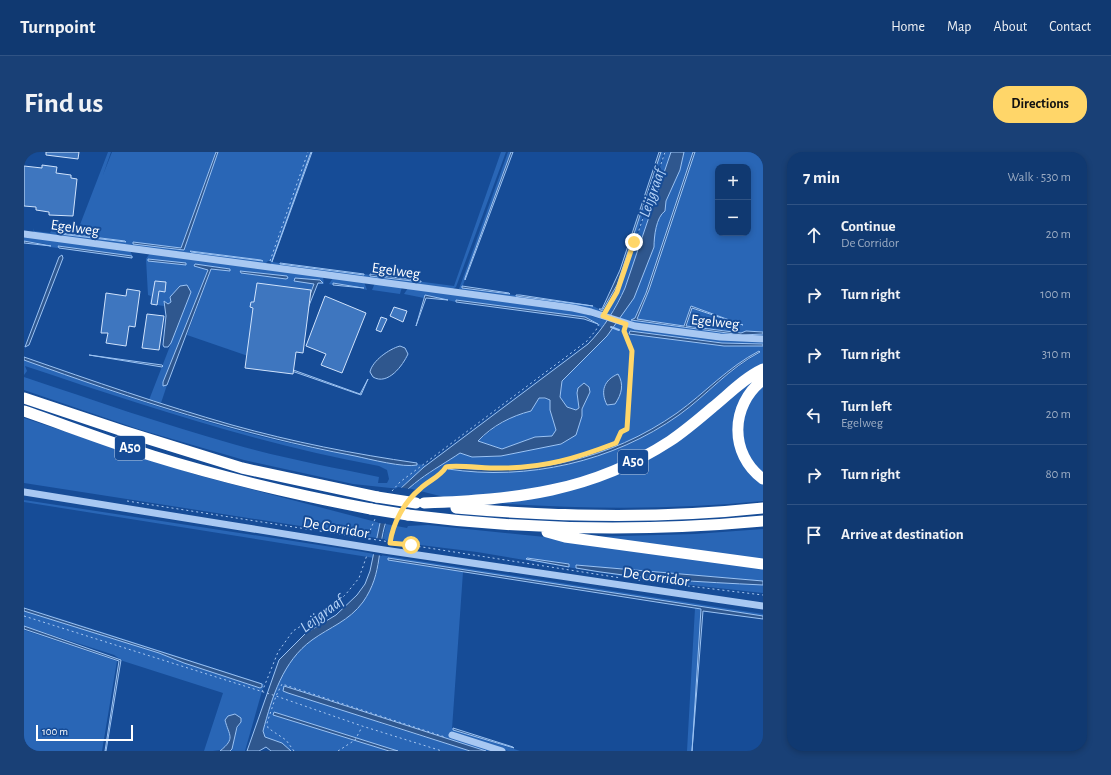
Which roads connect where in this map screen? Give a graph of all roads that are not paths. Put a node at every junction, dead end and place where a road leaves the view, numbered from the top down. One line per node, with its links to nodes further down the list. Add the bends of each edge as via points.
1 (24, 234): 2 (street, Egelweg, via 573,308 623,323 720,337)
2 (763, 339)
3 (763, 369): 9 (highway, A50, via 743,381 669,441 637,460 595,479 562,489 498,500)
4 (763, 380): 7 (highway, via 743,403 737,429 743,455)
5 (24, 398): 9 (highway, A50, bridge, via 123,432 242,468 377,497)
6 (24, 411): 12 (highway, A50, bridge, via 152,456 305,497 408,515)
7 (763, 479)
8 (24, 492): 14 (street, De Corridor)
9 (418, 500): 10 (highway, A50, via 518,513 622,516)
10 (763, 508)
11 (763, 521): 12 (highway, A50, via 636,529)
12 (529, 527): 13 (highway, A50, via 566,538)
13 (763, 564)
14 (763, 606)
15 (452, 735): 16 (street)
16 (502, 751)

